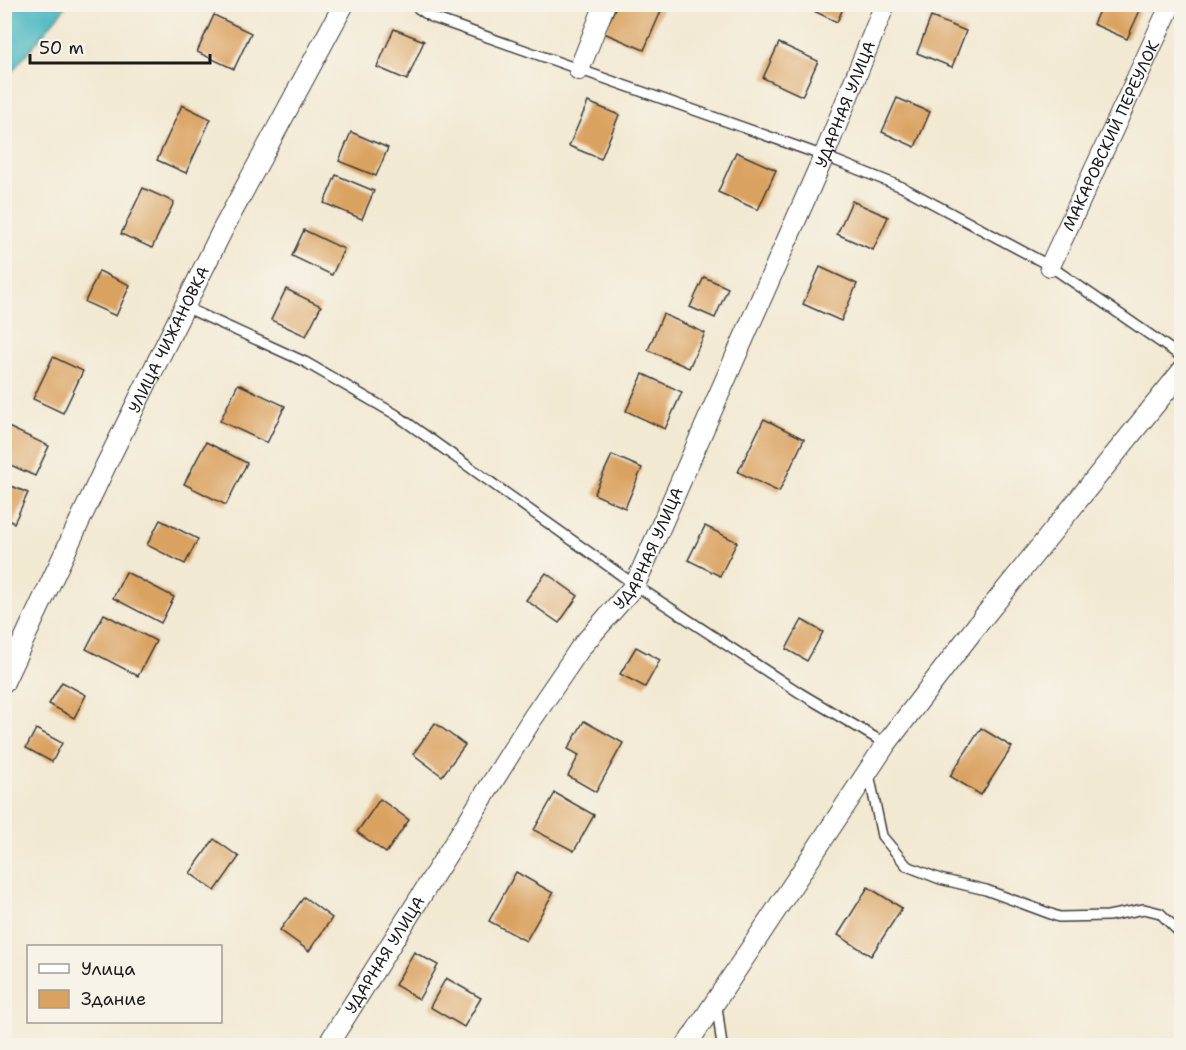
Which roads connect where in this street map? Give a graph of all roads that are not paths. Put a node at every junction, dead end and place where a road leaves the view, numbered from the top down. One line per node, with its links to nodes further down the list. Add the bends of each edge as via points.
1 (344, 4): 9 (street, УЛИЦА ЧИЖАНОВКА)
2 (412, 4): 6 (lane, via 431,17)
3 (605, 4): 6 (street)
4 (885, 4): 7 (street, УДАРНАЯ УЛИЦА)
5 (1171, 4): 8 (street, МАКАРОВСКИЙ ПЕРЕУЛОК)
6 (579, 70): 7 (lane)
7 (824, 156): 8 (lane, via 902,187); 12 (street, УДАРНАЯ УЛИЦА)
8 (1050, 266): 10 (lane)
9 (185, 307): 12 (lane, via 305,362 395,414); 13 (street, УЛИЦА ЧИЖАНОВКА)
10 (1182, 357)
11 (1182, 371): 14 (street)
12 (635, 585): 14 (lane); 19 (street, УДАРНАЯ УЛИЦА, via 581,646 532,719)
13 (4, 682)
14 (886, 744): 15 (street)
15 (869, 770): 16 (lane, via 882,836 907,866 1059,917 1108,916 1144,909 1160,913); 17 (street)
16 (1182, 935)
17 (716, 1000): 18 (street); 20 (lane)
18 (687, 1044)
19 (327, 1046)
20 (722, 1046)

